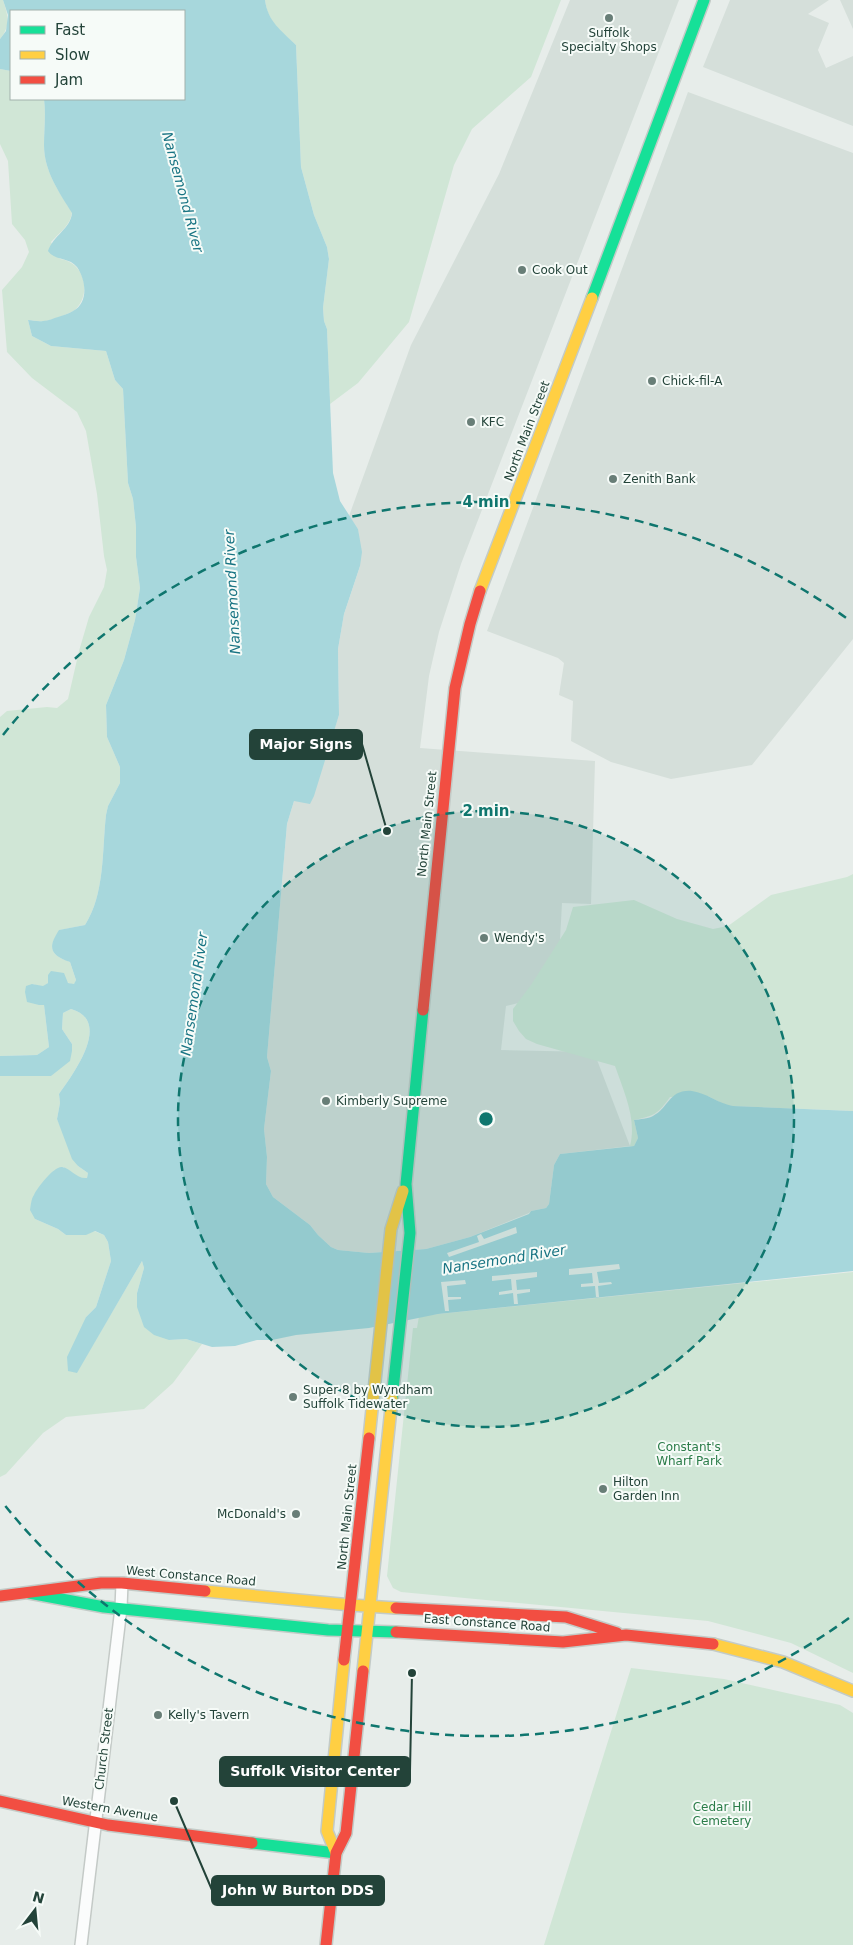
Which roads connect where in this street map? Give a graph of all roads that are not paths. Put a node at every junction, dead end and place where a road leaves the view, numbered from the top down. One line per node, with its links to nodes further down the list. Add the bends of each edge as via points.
1 (704, 0): 2 (main road, North Main Street, via 484,579 470,624 456,688)
2 (406, 1184): 6 (main road, North Main Street, via 391,1229); 7 (main road, North Main Street, via 410,1242)
3 (122, 1583): 4 (main road, West Constance Road, via 101,1582); 6 (main road, West Constance Road); 8 (street, Church Street)
4 (29, 1593): 5 (main road, West Constance Road); 8 (main road, West Constance Road)
5 (0, 1596)
6 (351, 1605): 7 (main road, East Constance Road); 9 (main road, North Main Street)
7 (371, 1606): 10 (main road, North Main Street); 11 (main road, East Constance Road, via 566,1617)
8 (121, 1608): 9 (main road, West Constance Road); 14 (street, Church Street)
9 (347, 1630): 10 (main road, East Constance Road); 15 (main road, North Main Street, via 327,1831)
10 (368, 1631): 11 (main road, East Constance Road, via 563,1642); 15 (main road, North Main Street, via 346,1833)
11 (626, 1636): 12 (main road, East Constance Road, via 703,1643 751,1653 802,1668)
12 (853, 1690)
13 (0, 1801): 14 (main road, Western Avenue)
14 (95, 1823): 15 (main road, Western Avenue); 16 (street, Church Street)
15 (336, 1853): 17 (main road, North Main Street)
16 (81, 1945)
17 (326, 1945)

